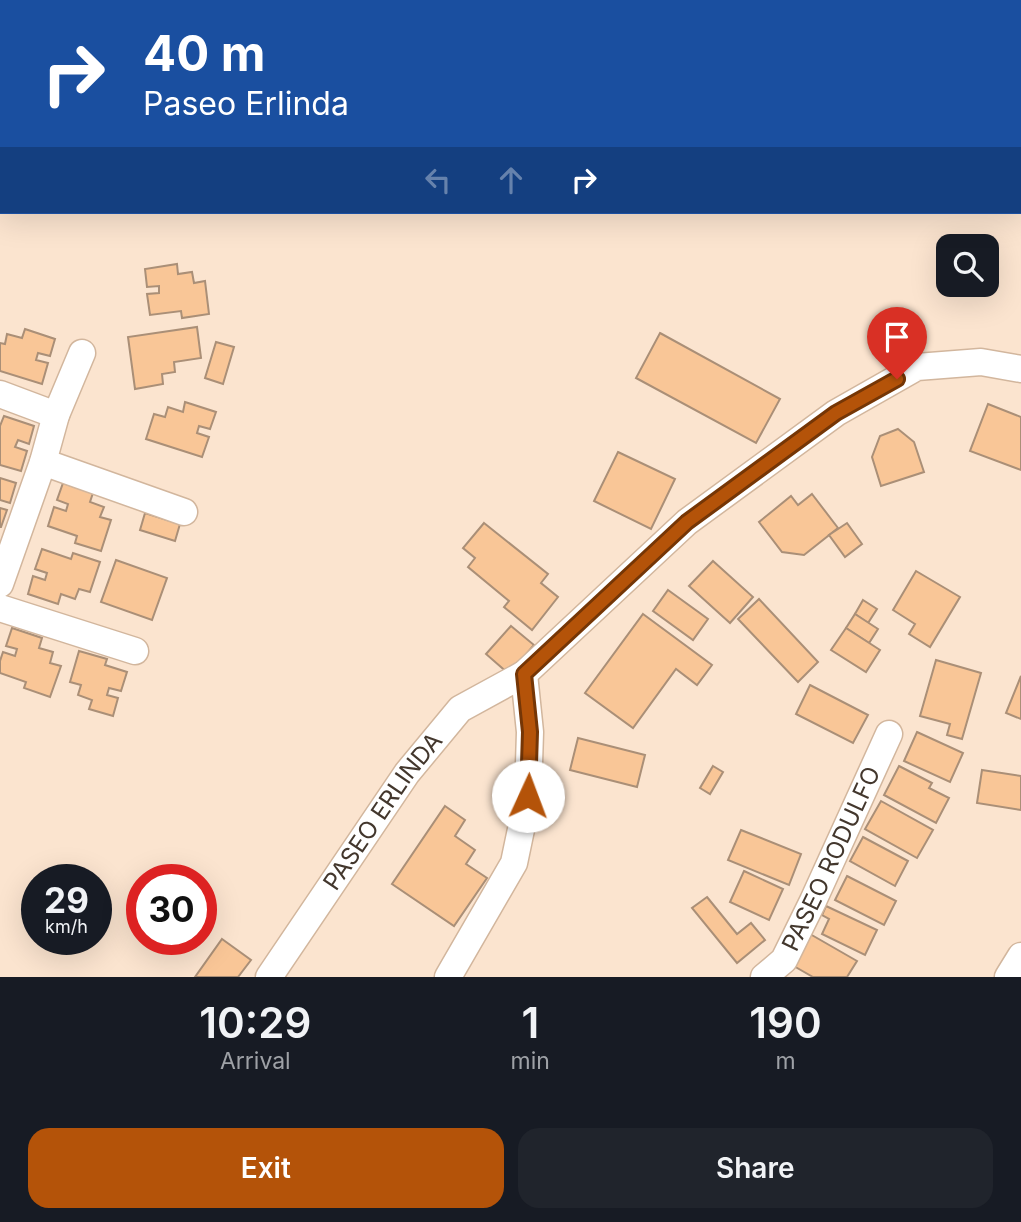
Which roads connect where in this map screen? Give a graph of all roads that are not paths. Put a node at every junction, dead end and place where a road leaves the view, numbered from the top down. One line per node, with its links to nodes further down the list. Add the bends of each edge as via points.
1 (82, 354): 4 (street)
2 (1021, 369): 10 (street, PASEO ERLINDA, via 981,362 917,367 836,413 687,522)
3 (0, 394): 4 (street)
4 (56, 415): 5 (street)
5 (43, 462): 6 (street); 7 (street)
6 (184, 512)
7 (0, 584)
8 (0, 608): 9 (street)
9 (135, 651)
10 (524, 674): 13 (street, PASEO ERLINDA, via 460,709 407,773); 14 (street, via 530,732 528,796 514,863)
11 (890, 734): 15 (street, PASEO RODULFO, via 784,960)
12 (1021, 956): 16 (street)
13 (269, 977)
14 (447, 977)
15 (764, 977)
16 (1008, 977)

